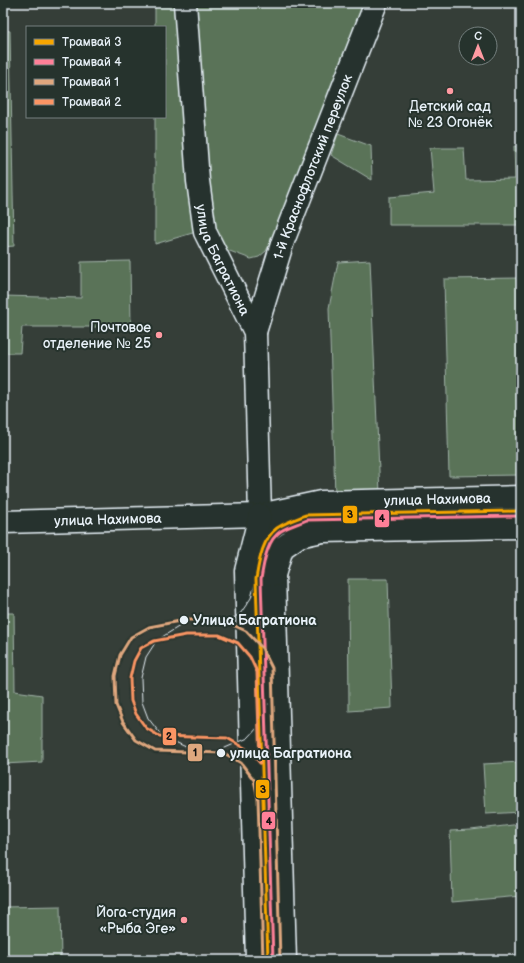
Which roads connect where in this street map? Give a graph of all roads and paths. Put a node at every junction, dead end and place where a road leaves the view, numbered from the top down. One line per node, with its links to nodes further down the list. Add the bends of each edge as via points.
1 (185, 3): 3 (main road, улица Багратиона, via 198,180 205,232)
2 (376, 3): 3 (main road, 1-й Краснофлотский переулок, via 283,242)
3 (255, 332): 5 (main road, улица Багратиона)
4 (521, 497): 5 (main road, улица Нахимова, via 321,502)
5 (260, 515): 6 (main road, улица Нахимова); 8 (main road, улица Нахимова); 9 (main road, улица Багратиона); 10 (main road, улица Багратиона, via 246,571)
6 (3, 522)
7 (521, 527): 8 (main road, улица Нахимова)
8 (322, 531): 9 (main road, via 299,536 282,548)
9 (274, 575): 11 (main road, улица Багратиона)
10 (257, 960)
11 (285, 960)

